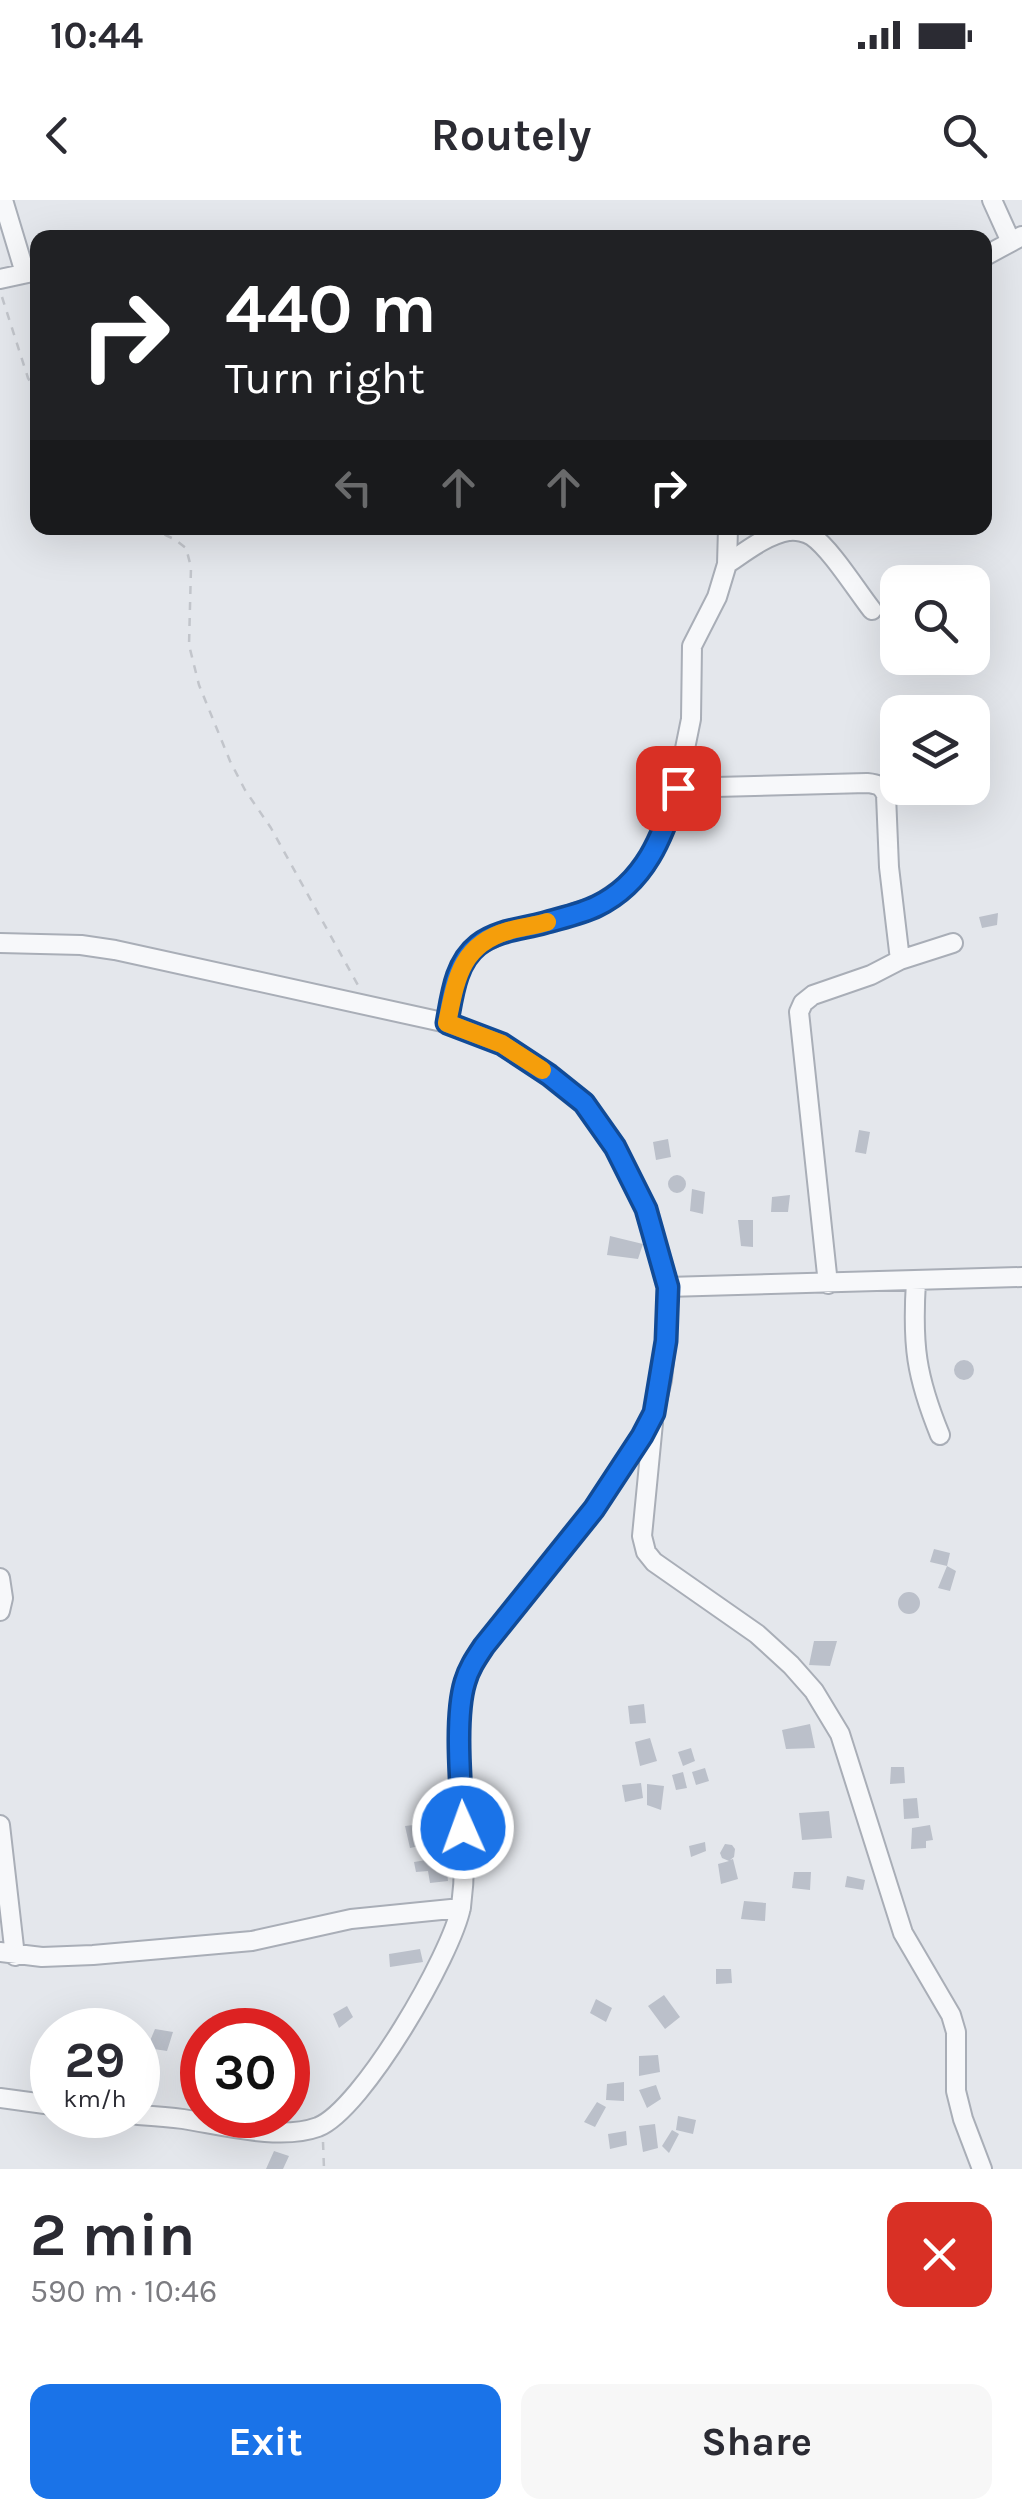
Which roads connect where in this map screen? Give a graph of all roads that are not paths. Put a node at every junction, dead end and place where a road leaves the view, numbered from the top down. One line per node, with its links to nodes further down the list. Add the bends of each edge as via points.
1 (3, 200): 5 (street)
2 (992, 200): 3 (street)
3 (1016, 239): 4 (street)
4 (992, 252)
5 (30, 267)
6 (30, 272): 7 (street)
7 (0, 279)
8 (728, 535): 11 (street)
9 (778, 535): 11 (street)
10 (809, 535): 12 (street)
11 (726, 564): 13 (street, via 718,597 692,646 691,719)
12 (872, 610)
13 (678, 788): 16 (street, via 878,784 886,796); 17 (street, via 646,866 626,886 596,906 478,945 456,980)
14 (0, 943): 17 (street, via 114,950)
15 (953, 943): 16 (street)
16 (900, 960): 20 (street, via 813,995 799,1012)
17 (447, 1023): 21 (street, via 502,1044 584,1103 646,1209)
18 (1022, 1276): 19 (street)
19 (916, 1281): 20 (street); 23 (street, via 917,1363)
20 (828, 1284): 21 (street)
21 (668, 1287): 22 (street)
22 (654, 1413): 27 (street, via 594,1509 470,1667 460,1724); 32 (street, via 646,1552 791,1665 840,1734 904,1933 951,2015 956,2091)
23 (940, 1435)
24 (0, 1578): 25 (street)
25 (0, 1611)
26 (0, 1826): 28 (street)
27 (460, 1908): 28 (street, via 351,1920 252,1941 42,1958); 31 (street, via 444,1954 371,2077 320,2126 256,2132)
28 (8, 1954)
29 (0, 2098): 30 (street)
30 (30, 2102)
31 (160, 2117)
32 (982, 2169)

